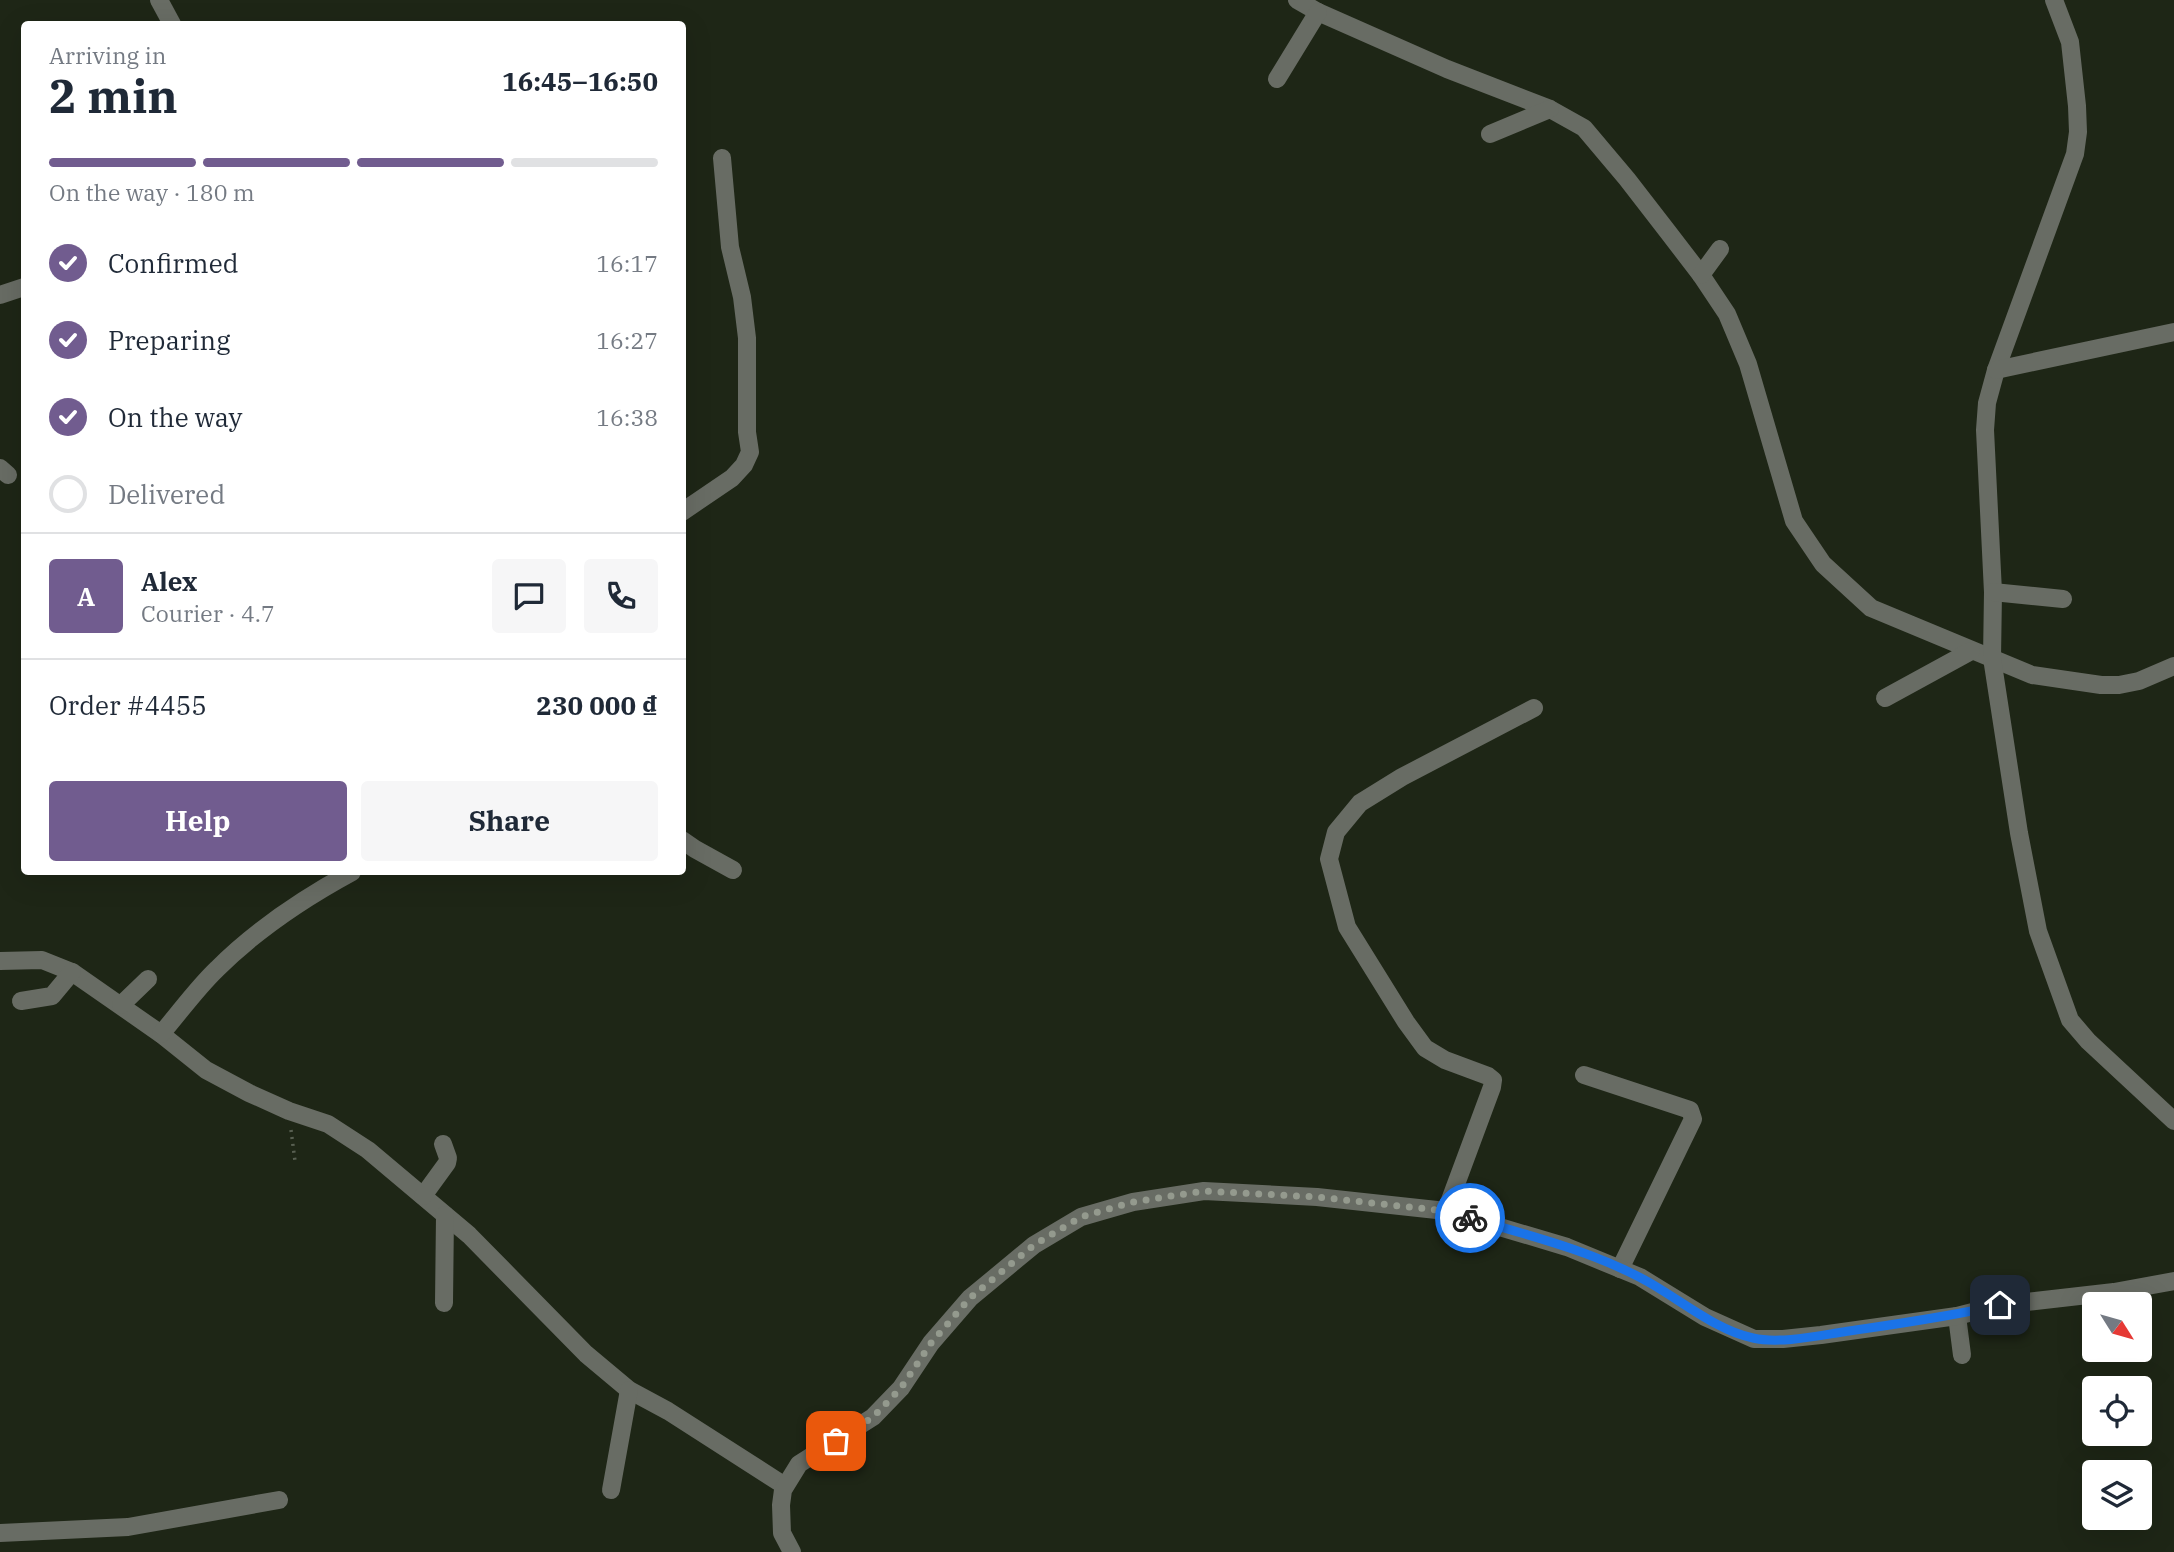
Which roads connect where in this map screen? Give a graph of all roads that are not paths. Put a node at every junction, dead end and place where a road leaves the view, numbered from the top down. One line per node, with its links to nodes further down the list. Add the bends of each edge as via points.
1 (159, 0): 5 (street)
2 (1297, 0): 4 (street)
3 (2054, 0): 15 (street, via 2070,43 2078,132 2075,154)
4 (1318, 12): 6 (street); 7 (street)
5 (170, 21)
6 (1277, 79)
7 (1550, 109): 8 (street); 11 (street, via 1584,128)
8 (1490, 134)
9 (722, 158): 16 (street, via 730,247 747,338 750,452 732,478)
10 (1720, 249): 11 (street)
11 (1701, 275): 19 (street, via 1727,314 1748,364 1794,521 1823,564 1871,608)
12 (21, 292): 13 (street)
13 (0, 295)
14 (2174, 332): 15 (street)
15 (1996, 370): 17 (street, via 1985,430)
16 (686, 509)
17 (1993, 592): 18 (street); 20 (street)
18 (2063, 599)
19 (1971, 651): 20 (street); 22 (street)
20 (1992, 658): 21 (street, via 2032,675 2101,685 2138,681); 34 (street, via 2038,932 2064,1007 2088,1041)
21 (2174, 666)
22 (1885, 698)
23 (1534, 708): 37 (street, via 1360,803 1336,832 1329,859 1347,927 1412,1031 1425,1048 1493,1080)
24 (686, 842): 25 (street)
25 (733, 870)
26 (344, 875): 32 (street, via 301,901 217,969)
27 (0, 961): 28 (street, via 41,960)
28 (72, 972): 30 (street, via 51,996); 31 (street)
29 (148, 979): 31 (street)
30 (21, 1001)
31 (121, 1005): 32 (street)
32 (161, 1034): 36 (street, via 206,1070 289,1111 328,1124)
33 (1584, 1075): 39 (street, via 1690,1110 1693,1116)
34 (2174, 1121)
35 (443, 1144): 36 (street, via 447,1163)
36 (423, 1196): 38 (street)
37 (1446, 1211): 39 (street, via 1567,1247); 47 (street, via 1204,1191 1133,1202 1081,1217 1034,1245 970,1298 873,1417 799,1464)
38 (445, 1215): 43 (street); 46 (street, via 586,1354)
39 (1620, 1269): 44 (street, via 1754,1339 1821,1335)
40 (2174, 1281): 41 (street)
41 (2135, 1292)
42 (2082, 1300): 44 (street, via 2000,1305)
43 (444, 1303)
44 (1957, 1315): 45 (street)
45 (1962, 1355)
46 (629, 1390): 47 (street); 48 (street)
47 (785, 1486): 51 (street, via 782,1533)
48 (611, 1490)
49 (279, 1500): 50 (street, via 128,1527)
50 (0, 1533)
51 (792, 1552)

